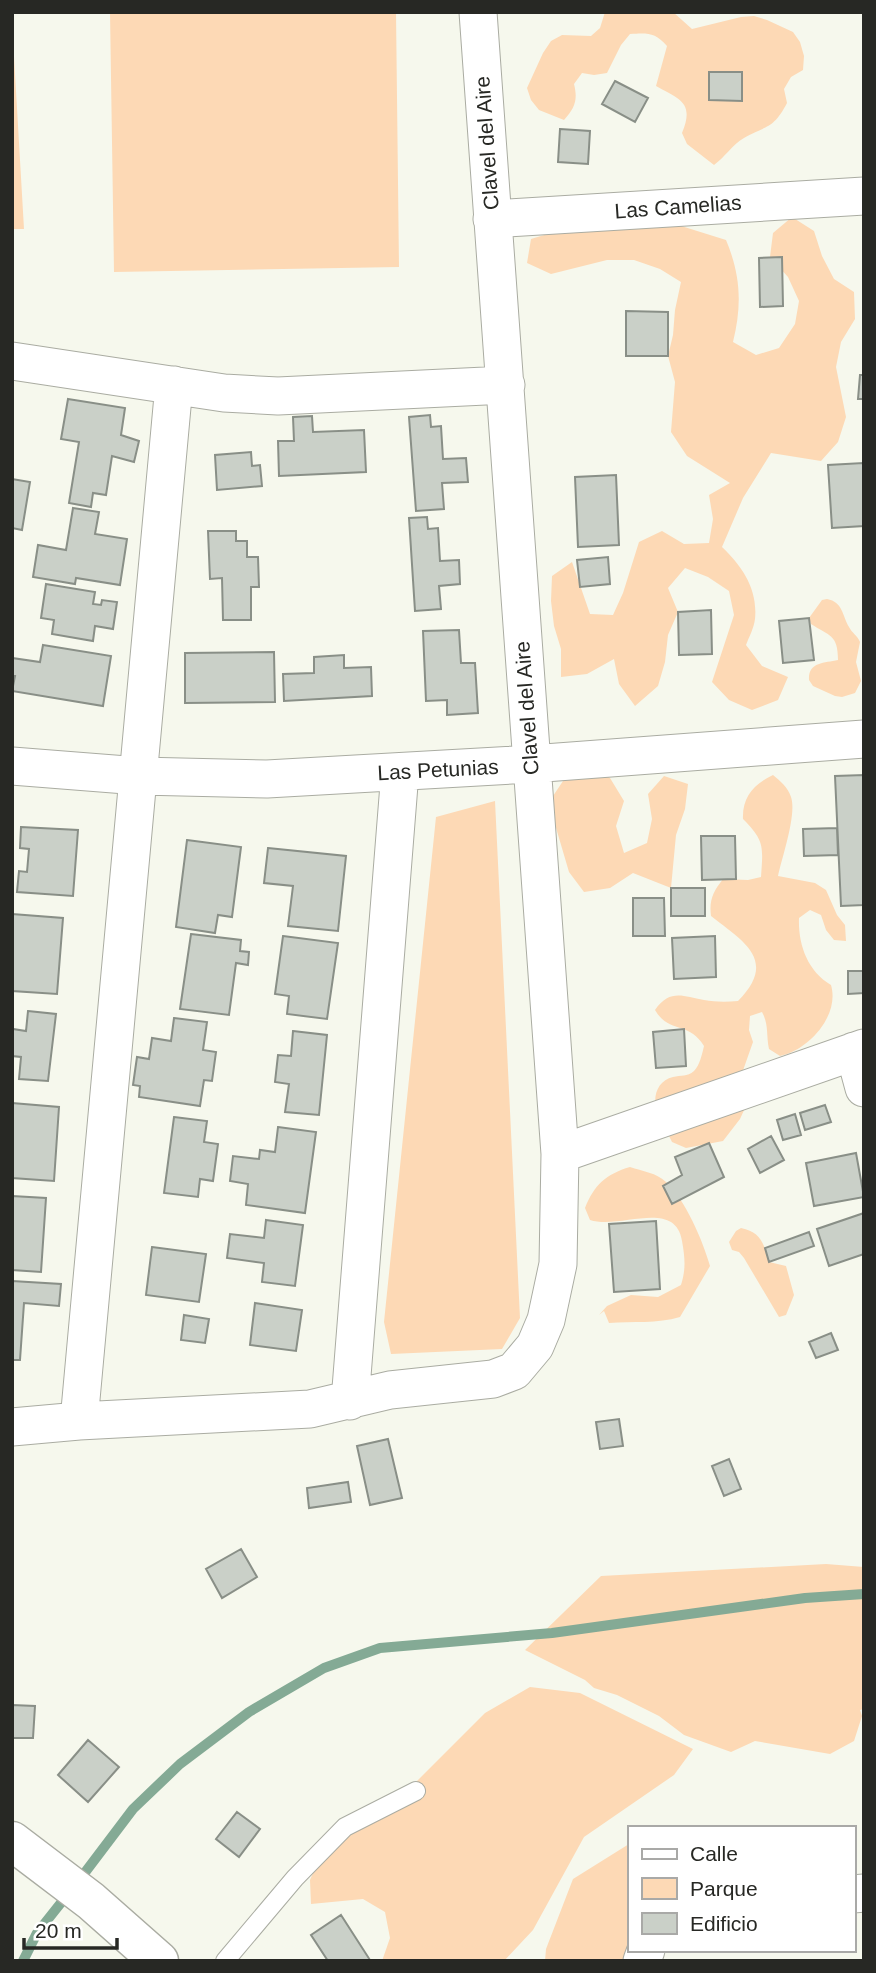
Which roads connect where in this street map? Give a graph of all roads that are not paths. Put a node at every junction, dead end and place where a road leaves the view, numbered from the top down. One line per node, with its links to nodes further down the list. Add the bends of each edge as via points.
1 (478, 12): 3 (street, Clavel del Aire)
2 (864, 196): 3 (street, Las Camelias)
3 (492, 219): 6 (street, Clavel del Aire)
4 (12, 361): 5 (street)
5 (174, 385): 6 (street, via 278,396); 11 (street)
6 (506, 386): 8 (street, Clavel del Aire)
7 (864, 739): 8 (street, Las Petunias)
8 (531, 764): 10 (street, Las Petunias); 14 (street, Clavel del Aire)
9 (12, 766): 11 (street, Las Petunias)
10 (400, 772): 11 (street, Las Petunias, via 267,779); 15 (street)
11 (139, 776): 16 (street)
12 (859, 1050): 13 (street); 14 (street)
13 (864, 1088)
14 (560, 1154): 15 (street, Clavel del Aire, via 558,1264 546,1320 535,1346 514,1371 494,1379 390,1390)
15 (350, 1401): 16 (street, via 310,1409)
16 (79, 1421): 17 (street)
17 (12, 1427)
18 (416, 1791): 21 (lane, via 345,1827)
19 (25, 1851): 20 (street)
20 (159, 1961)
21 (225, 1961)

